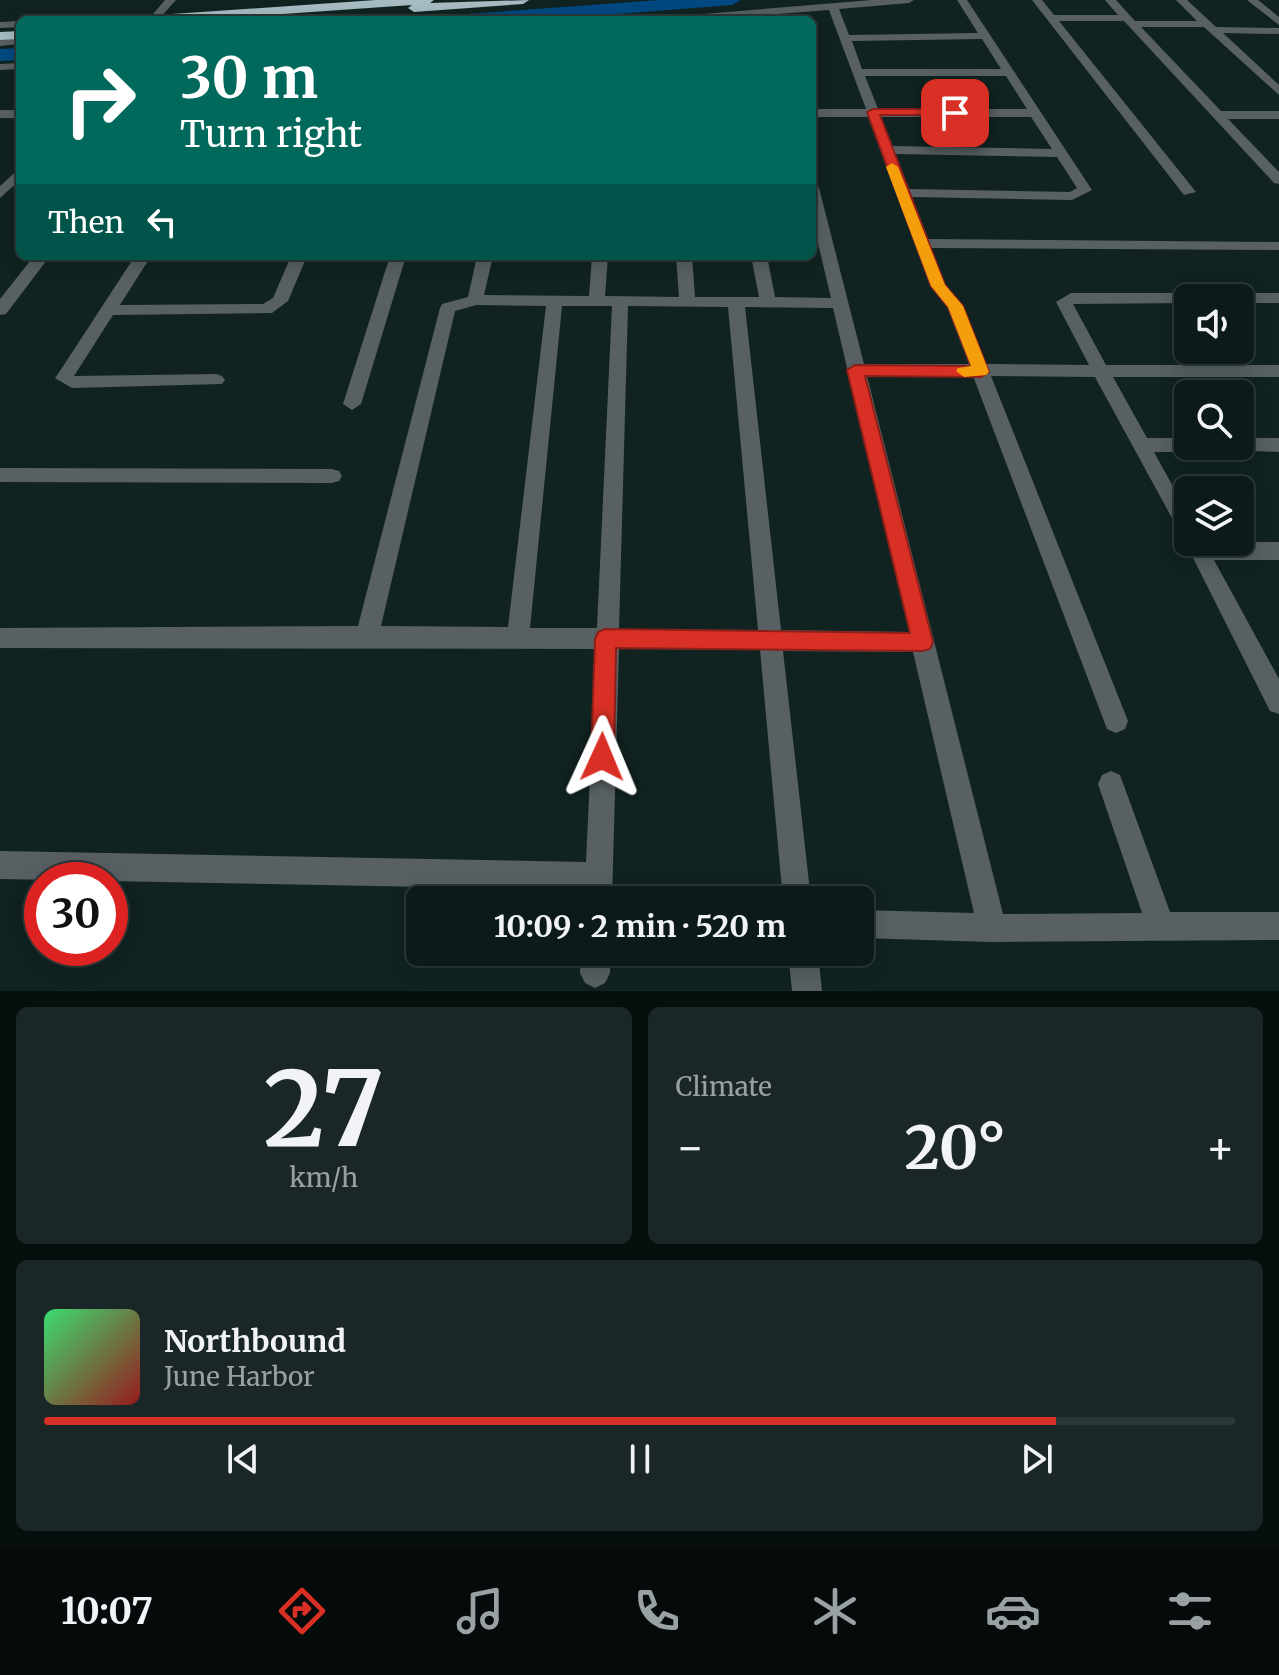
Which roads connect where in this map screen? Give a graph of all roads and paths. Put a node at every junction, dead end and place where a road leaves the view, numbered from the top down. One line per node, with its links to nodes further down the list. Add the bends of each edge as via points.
1 (171, 0): 12 (street)
2 (428, 0): 10 (highway)
3 (523, 0): 14 (highway)
4 (909, 0): 11 (street)
5 (962, 0): 21 (street)
6 (1037, 0): 16 (street)
7 (1110, 0): 17 (street)
8 (1181, 0): 19 (street)
9 (1252, 0): 18 (street)
10 (374, 2): 13 (highway)
11 (833, 6): 15 (street); 22 (street)
12 (156, 16)
13 (192, 16)
14 (301, 16)
15 (714, 16)
16 (1052, 18): 17 (street); 35 (street)
17 (1130, 21): 19 (street); 29 (street)
18 (1279, 22)
19 (1210, 27): 20 (street); 25 (street)
20 (1279, 31)
21 (986, 36): 22 (street); 24 (street)
22 (845, 38): 23 (street)
23 (857, 72): 24 (street); 26 (street)
24 (1010, 73): 28 (street)
25 (1279, 91)
26 (873, 112): 27 (street); 28 (street); 31 (street)
27 (816, 113)
28 (1037, 113): 32 (street)
29 (1218, 115): 30 (street); 34 (street)
30 (1279, 115)
31 (886, 150): 32 (street); 36 (street)
32 (1063, 153): 36 (street, via 1085,187 1083,193)
33 (16, 176): 37 (street)
34 (1279, 180)
35 (1189, 192)
36 (901, 193): 39 (street)
37 (0, 194)
38 (816, 220): 59 (street)
39 (921, 243): 40 (street); 65 (street, via 938,286 955,306)
40 (1279, 246)
41 (39, 260): 50 (street)
42 (140, 260): 61 (street)
43 (297, 260): 61 (street, via 280,301 266,309)
44 (397, 260): 67 (street)
45 (484, 260): 52 (street)
46 (600, 260): 54 (street)
47 (684, 260): 56 (street)
48 (760, 260): 58 (street)
49 (0, 284): 50 (street)
50 (21, 284): 60 (street)
51 (1279, 298): 63 (street, via 1068,298 1063,304)
52 (475, 300): 53 (street); 78 (street, via 445,312)
53 (555, 300): 54 (street); 79 (street)
54 (597, 301): 55 (street)
55 (620, 302): 56 (street); 81 (street)
56 (687, 303): 57 (street)
57 (736, 303): 58 (street); 82 (street)
58 (768, 303): 59 (street)
59 (840, 303): 62 (street)
60 (0, 310)
61 (109, 310): 66 (street, via 67,369 67,380)
62 (855, 370): 65 (street); 83 (street)
63 (1101, 371): 64 (street); 65 (street); 68 (street)
64 (1279, 371)
65 (981, 372): 86 (street)
66 (216, 380)
67 (352, 404)
68 (1141, 445): 69 (street); 74 (street)
69 (1174, 445)
70 (1254, 445): 71 (street)
71 (1279, 445)
72 (0, 475): 73 (street)
73 (332, 476)
74 (1174, 507)
75 (1254, 548): 76 (street)
76 (1279, 551)
77 (1202, 556): 84 (street)
78 (367, 636): 79 (street); 80 (street)
79 (518, 637): 81 (street)
80 (0, 638)
81 (605, 639): 82 (street); 90 (street)
82 (769, 639): 83 (street); 91 (street)
83 (922, 642): 95 (street)
84 (1269, 666): 85 (street)
85 (1279, 703)
86 (1116, 721)
87 (1111, 784): 93 (street)
88 (0, 865): 89 (street)
89 (547, 886)
90 (599, 886)
91 (795, 886)
92 (874, 924): 95 (street)
93 (1161, 926): 94 (street); 95 (street)
94 (1279, 926)
95 (992, 928)
96 (804, 966): 97 (street)
97 (807, 991)

